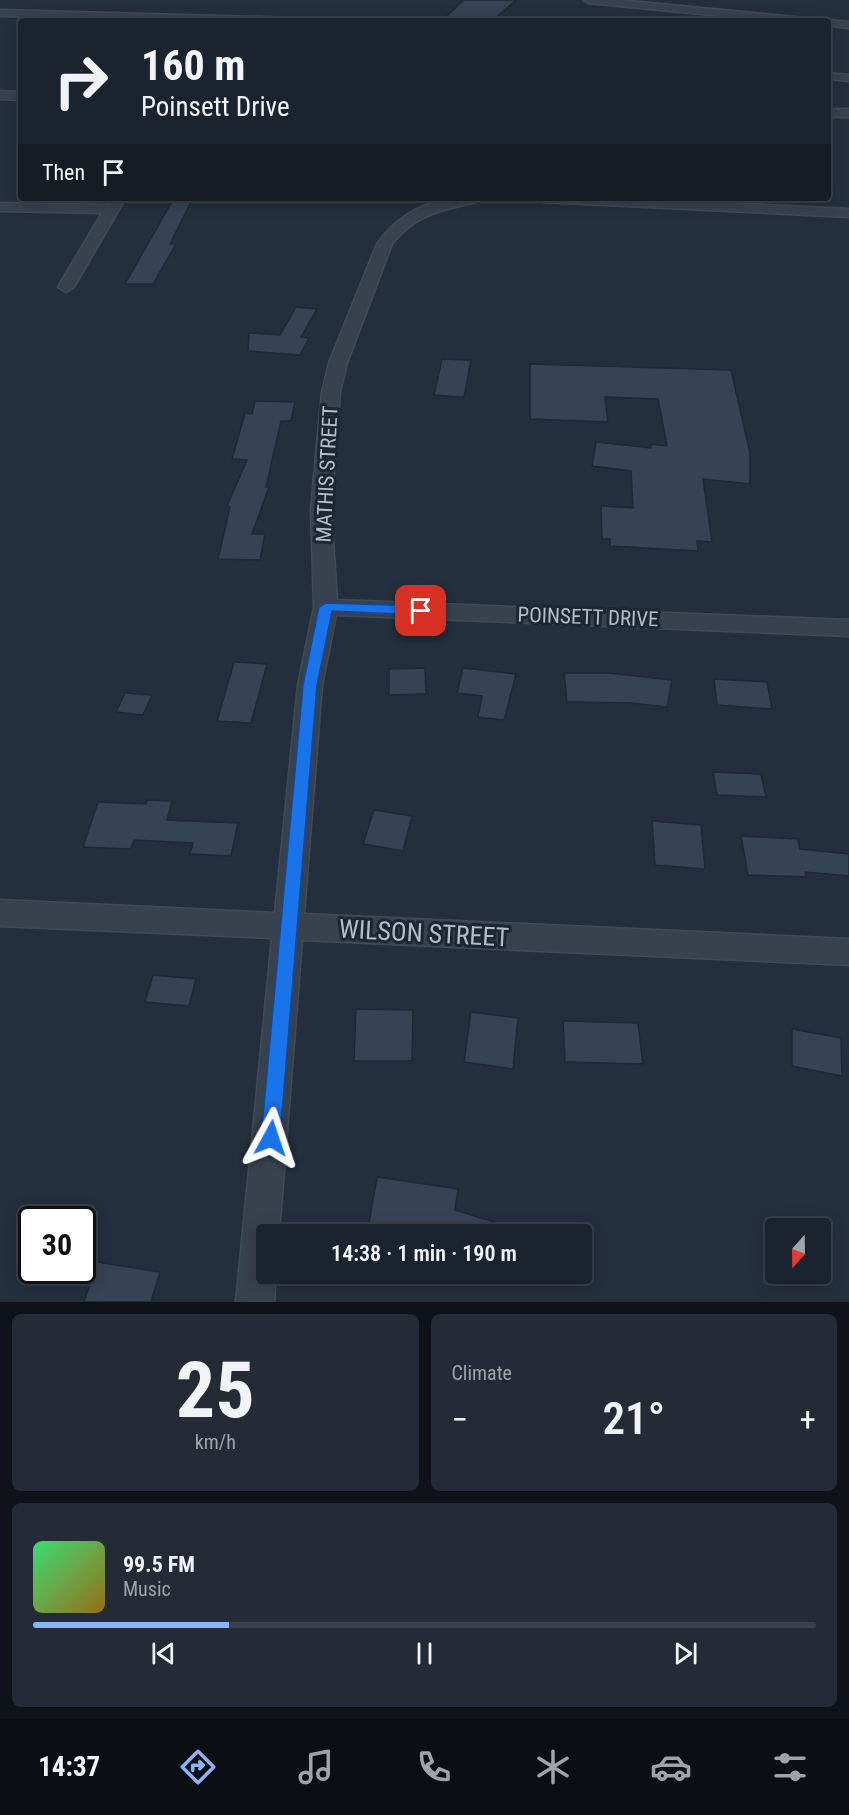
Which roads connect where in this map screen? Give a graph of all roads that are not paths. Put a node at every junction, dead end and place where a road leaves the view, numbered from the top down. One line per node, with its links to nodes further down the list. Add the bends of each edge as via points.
1 (588, 0): 4 (street)
2 (0, 13): 3 (street)
3 (186, 18)
4 (774, 18)
5 (831, 23): 6 (street)
6 (849, 25)
7 (831, 76): 8 (street)
8 (849, 78)
9 (0, 89): 10 (street)
10 (18, 89)
11 (0, 95): 12 (street)
12 (18, 96)
13 (831, 105): 14 (street)
14 (849, 106)
15 (831, 112): 16 (street)
16 (849, 113)
17 (459, 201): 23 (street, MATHIS STREET, via 423,211 399,225 385,244 338,363 331,392 321,509)
18 (604, 201): 21 (street)
19 (115, 204): 20 (street); 22 (street)
20 (0, 207)
21 (849, 213)
22 (66, 287)
23 (326, 607): 24 (street, POINSETT DRIVE); 26 (street, MATHIS STREET, via 310,685)
24 (849, 628)
25 (0, 913): 26 (street, WILSON STREET)
26 (290, 927): 27 (street, WILSON STREET); 28 (street, MATHIS STREET)
27 (849, 952)
28 (255, 1302)

